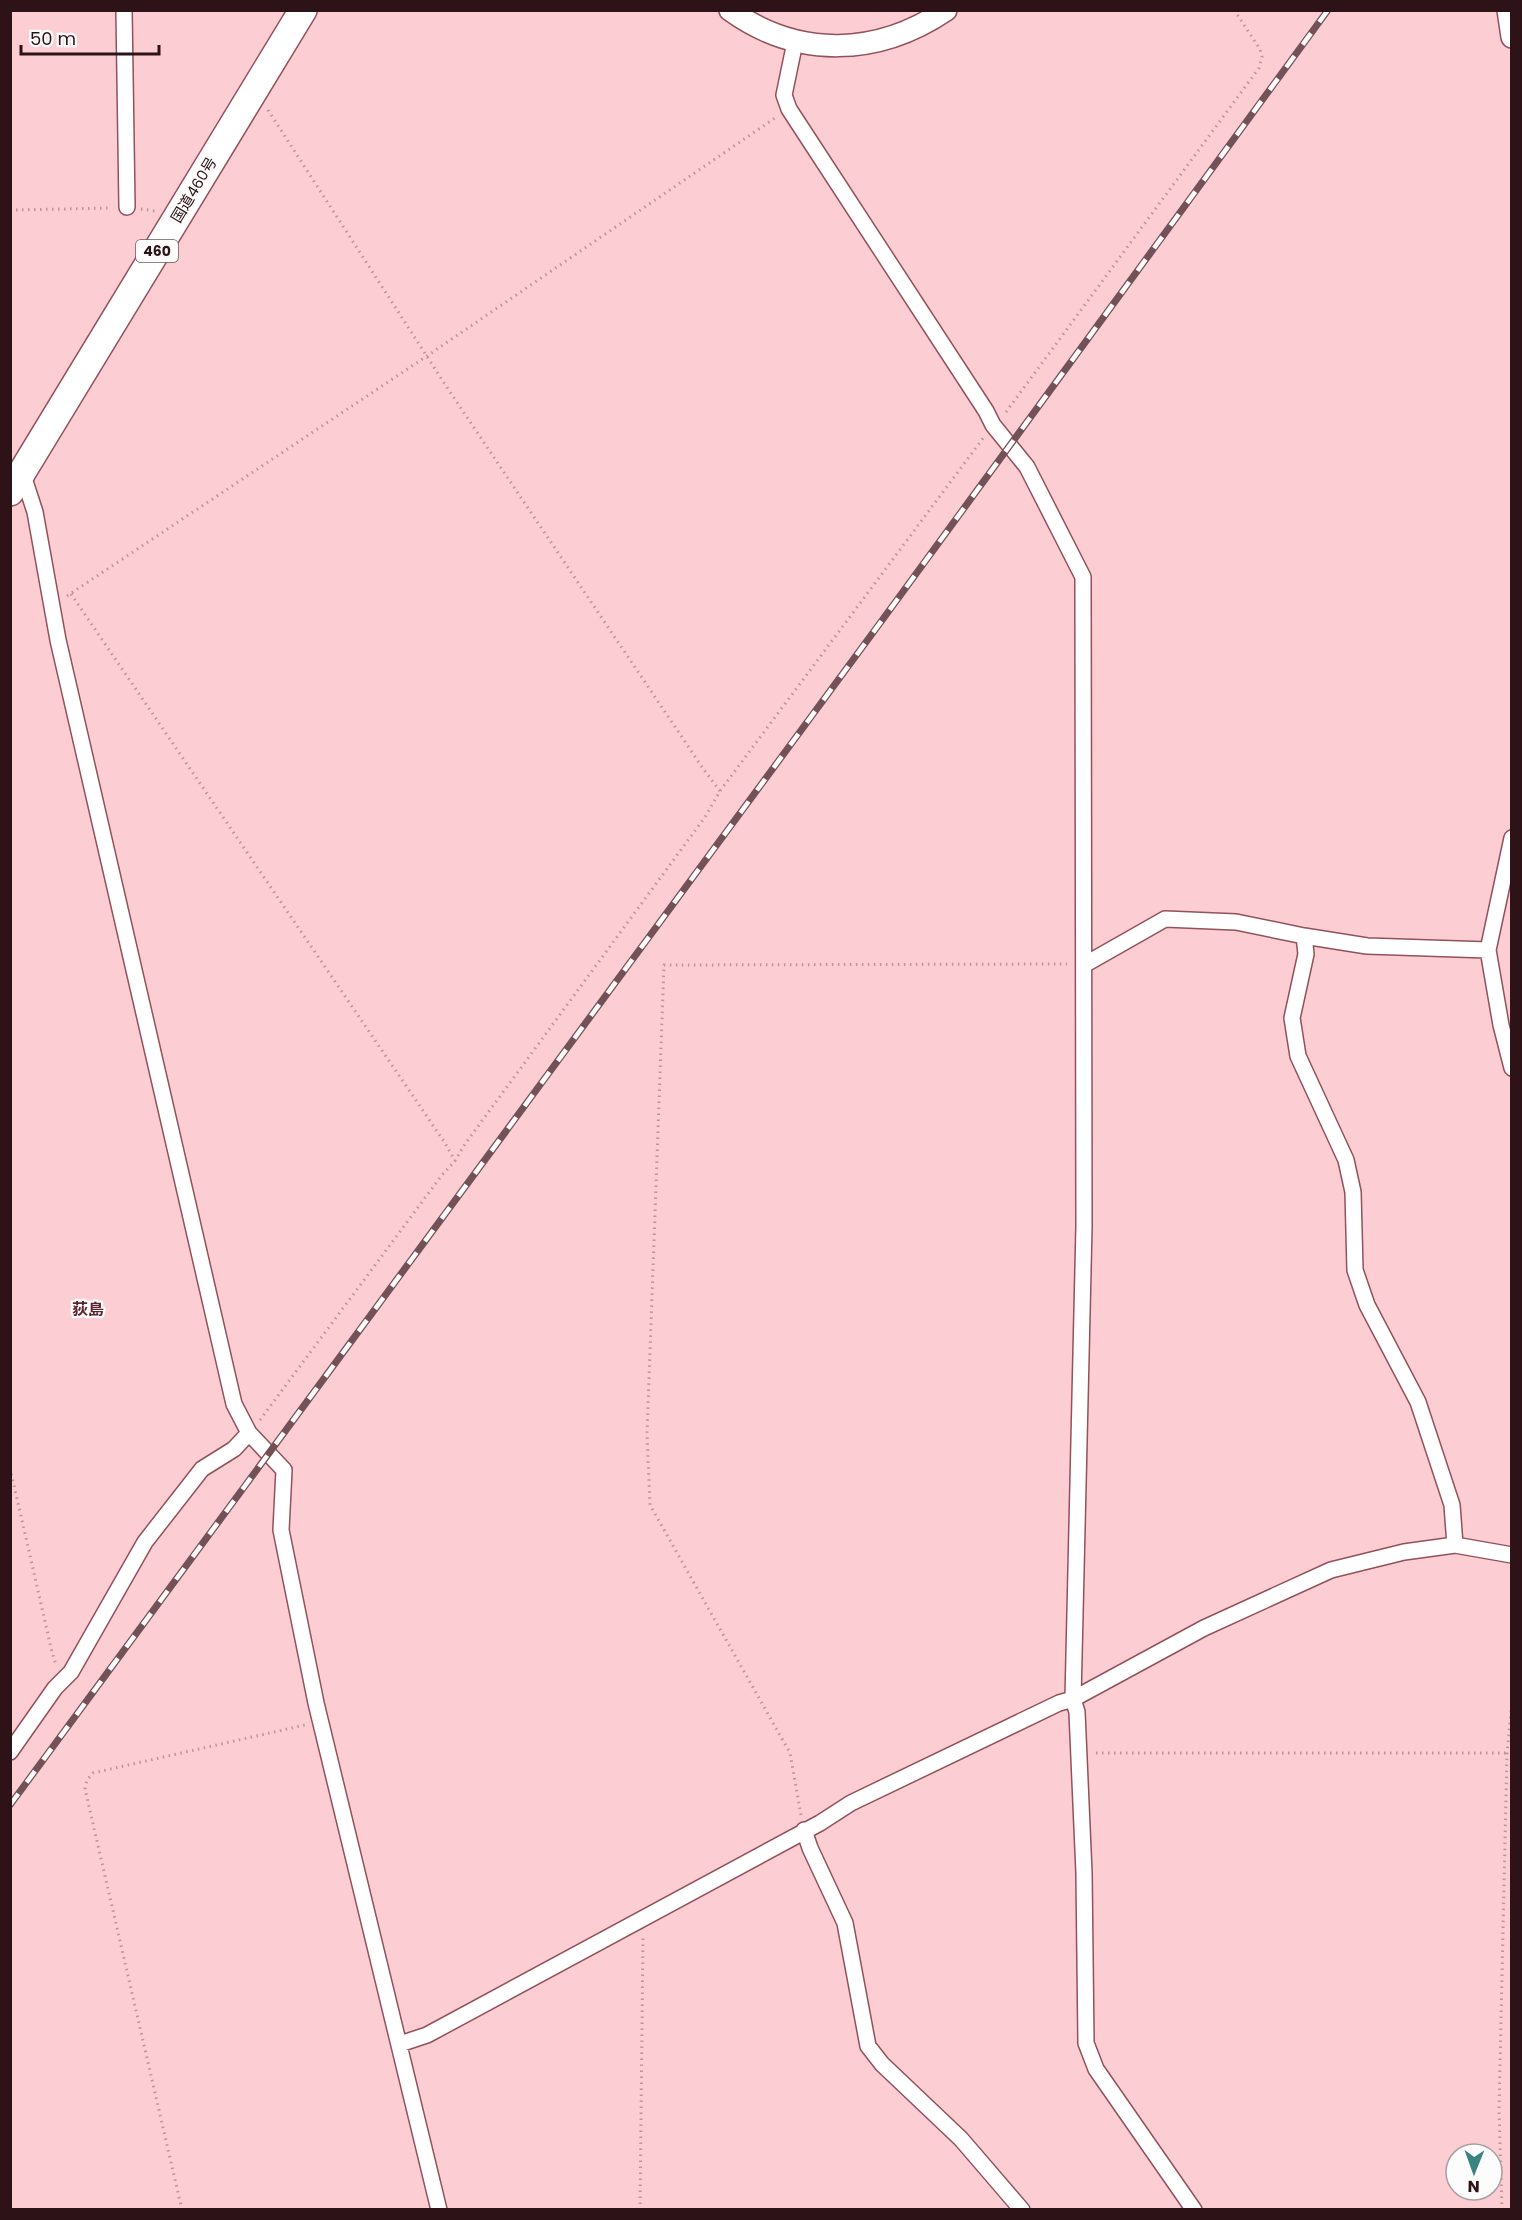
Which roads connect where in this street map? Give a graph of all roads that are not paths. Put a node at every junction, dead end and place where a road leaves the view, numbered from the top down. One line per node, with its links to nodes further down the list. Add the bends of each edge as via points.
1 (124, 10): 8 (street)
2 (303, 10): 9 (highway, 国道460号 / 460)
3 (730, 10): 7 (street)
4 (946, 10): 7 (street, via 919,27 873,43 822,46)
5 (1508, 10): 6 (street)
6 (1512, 37)
7 (795, 42): 13 (street, via 784,95 789,109 993,425 1027,467 1083,577)
8 (127, 207)
9 (16, 482): 15 (street, via 35,512 51,607 234,1404)
10 (1512, 838): 12 (street)
11 (1304, 936): 12 (street, via 1367,946); 13 (street, via 1236,922 1166,919); 16 (street, via 1306,954 1292,1018 1298,1056 1346,1160 1353,1192 1355,1270 1367,1305 1418,1401 1452,1505)
12 (1488, 950): 14 (street)
13 (1084, 965): 18 (street, via 1084,1226)
14 (1512, 1068)
15 (249, 1433): 19 (street, via 234,1449 202,1469 145,1542 71,1672); 21 (street, via 284,1470 281,1530 320,1722)
16 (1455, 1545): 17 (street); 18 (street, via 1404,1552 1331,1570 1204,1628)
17 (1512, 1555)
18 (1073, 1699): 20 (street, via 861,1798); 24 (street, via 1077,1712 1084,1873 1086,2043 1096,2069)
19 (10, 1752)
20 (804, 1830): 21 (street, via 427,2035); 23 (street, via 845,1923 868,2046 961,2139)
21 (400, 2044): 22 (street)
22 (439, 2210)
23 (1022, 2210)
24 (1194, 2210)

